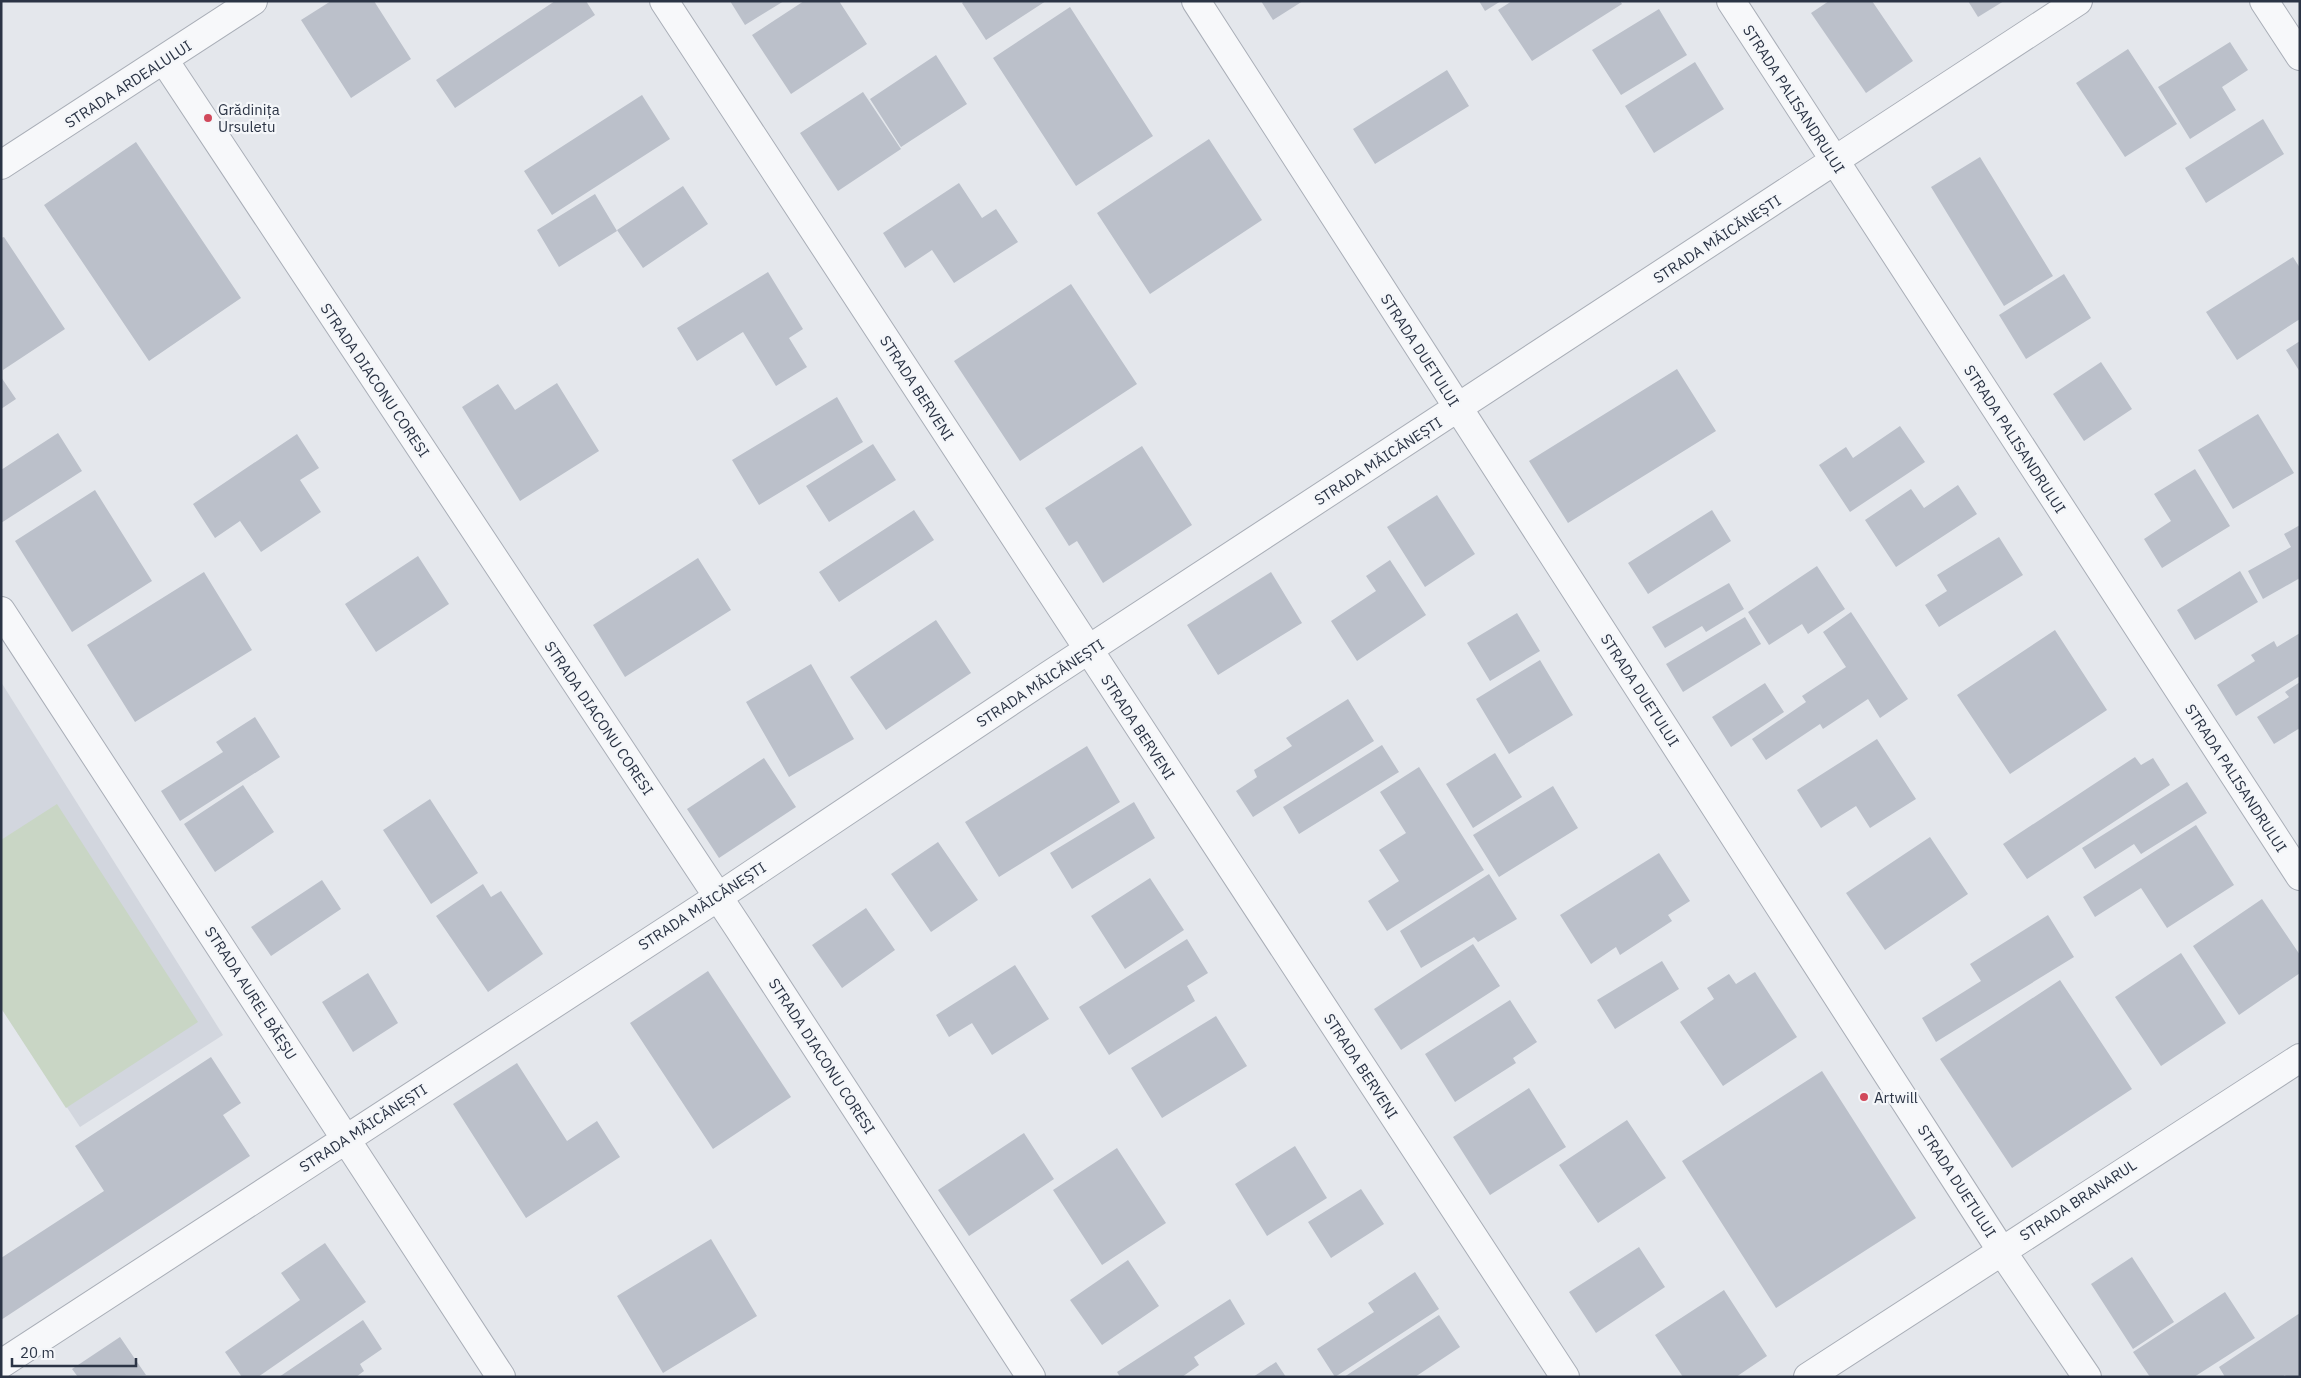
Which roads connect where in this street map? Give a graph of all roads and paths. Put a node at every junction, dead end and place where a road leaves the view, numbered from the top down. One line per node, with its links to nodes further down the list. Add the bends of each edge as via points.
1 (253, 1): 8 (street, STRADA ARDEALULUI)
2 (664, 1): 13 (street, STRADA BERVENI)
3 (1196, 1): 11 (street, STRADA DUETULUI)
4 (1731, 1): 9 (street, STRADA PALISANDRULUI)
5 (2078, 1): 9 (street, STRADA MĂICĂNEȘTI)
6 (2264, 1): 7 (street)
7 (2300, 56)
8 (164, 60): 10 (street, STRADA ARDEALULUI); 15 (street, STRADA DIACONU CORESI)
9 (1834, 162): 11 (street, STRADA MĂICĂNEȘTI); 14 (street, STRADA PALISANDRULUI)
10 (1, 166)
11 (1458, 409): 13 (street, STRADA MĂICĂNEȘTI); 18 (street, STRADA DUETULUI)
12 (1, 610): 17 (street, STRADA AUREL BĂEȘU)
13 (1088, 650): 15 (street, STRADA MĂICĂNEȘTI); 22 (street, STRADA BERVENI)
14 (2300, 876)
15 (718, 897): 17 (street, STRADA MĂICĂNEȘTI); 21 (street, STRADA DIACONU CORESI)
16 (2300, 1058): 18 (street, STRADA BRANARUL)
17 (346, 1138): 19 (street, STRADA MĂICĂNEȘTI); 20 (street, STRADA AUREL BĂEȘU)
18 (2001, 1250): 23 (street, STRADA BRANARUL); 24 (street, STRADA DUETULUI)
19 (1, 1364)
20 (501, 1377)
21 (1031, 1377)
22 (1565, 1377)
23 (1808, 1377)
24 (2087, 1377)

